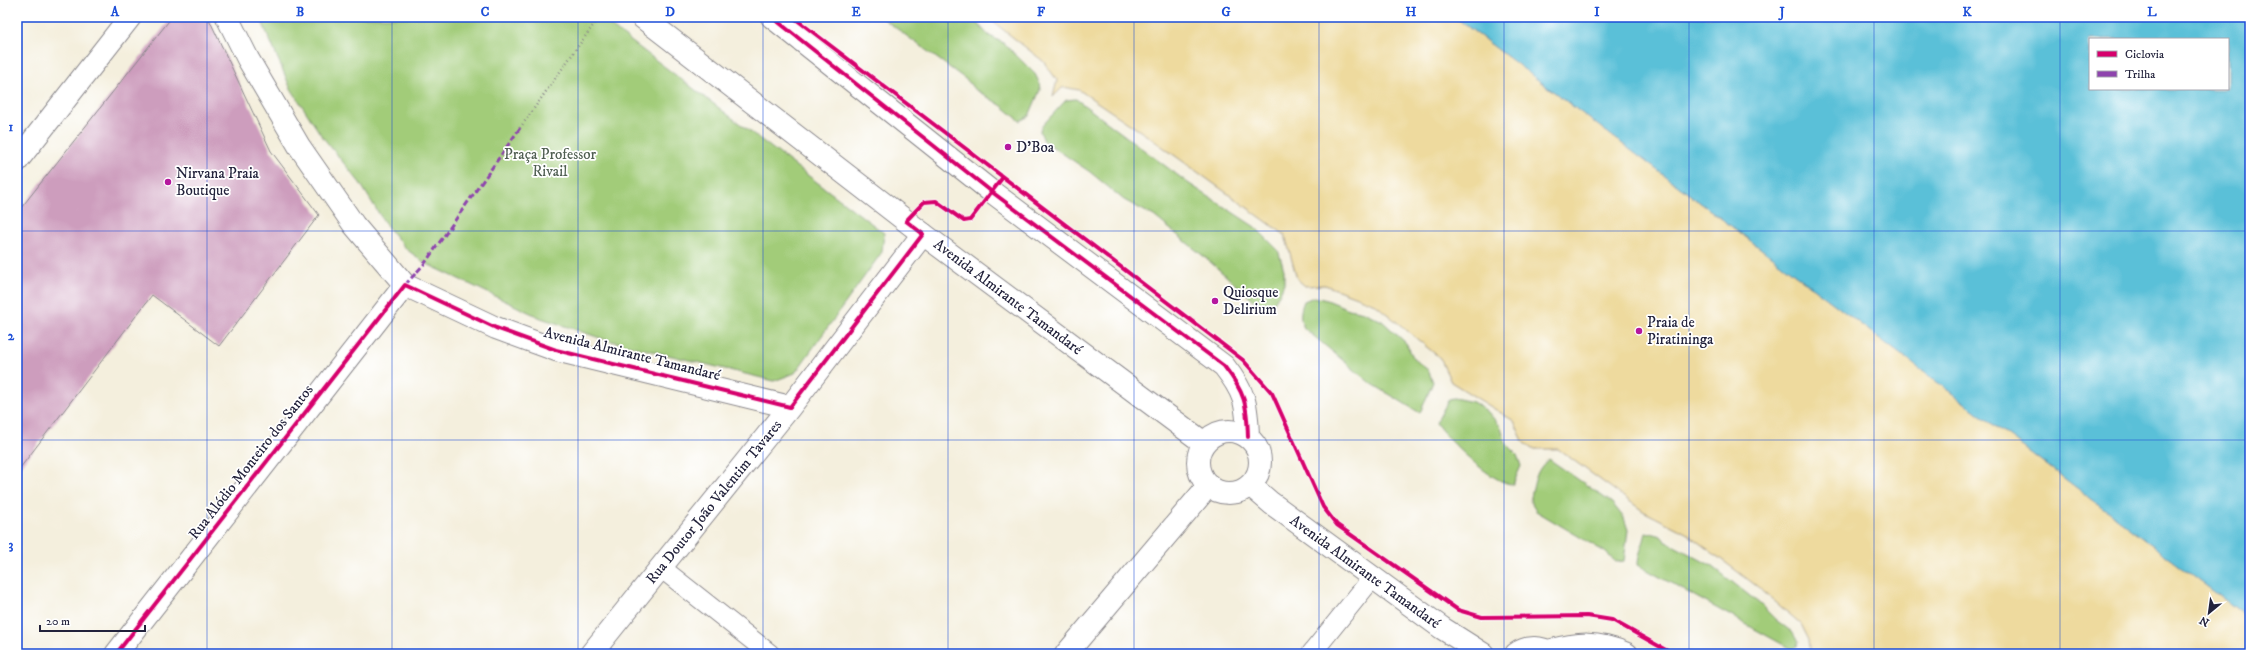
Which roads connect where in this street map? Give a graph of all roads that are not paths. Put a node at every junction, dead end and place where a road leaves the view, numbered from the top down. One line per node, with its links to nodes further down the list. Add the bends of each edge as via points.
1 (130, 17): 5 (street)
2 (227, 17): 7 (street, Avenida Almirante Tamandaré, via 248,59 299,146 354,225)
3 (642, 17): 6 (street, Avenida Almirante Tamandaré)
4 (772, 17): 9 (street, via 986,187 1224,366 1239,386 1247,408)
5 (17, 161)
6 (923, 234): 8 (street, Rua Doutor João Valentim Tavares); 10 (street, Avenida Almirante Tamandaré)
7 (405, 285): 8 (street, Avenida Almirante Tamandaré, via 496,328 556,350); 16 (street, Rua Alódio Monteiro dos Santos)
8 (790, 408): 13 (street, Rua Doutor João Valentim Tavares)
9 (1248, 437): 10 (street, via 1239,432 1220,432); 12 (street, via 1254,443 1260,460 1259,469)
10 (1204, 443): 11 (street, via 1198,465 1203,479)
11 (1209, 485): 12 (street, via 1217,490 1234,492); 19 (street)
12 (1250, 485): 14 (street, Avenida Almirante Tamandaré)
13 (660, 567): 17 (street, Rua Doutor João Valentim Tavares); 18 (lane)
14 (1373, 577): 20 (lane); 21 (street, Avenida Almirante Tamandaré, via 1442,628)
15 (1550, 653): 22 (street, via 1530,648); 23 (street, via 1581,644 1614,648)
16 (116, 654)
17 (591, 654)
18 (770, 654)
19 (1066, 654)
20 (1310, 654)
21 (1483, 654)
22 (1516, 654)
23 (1626, 654)

